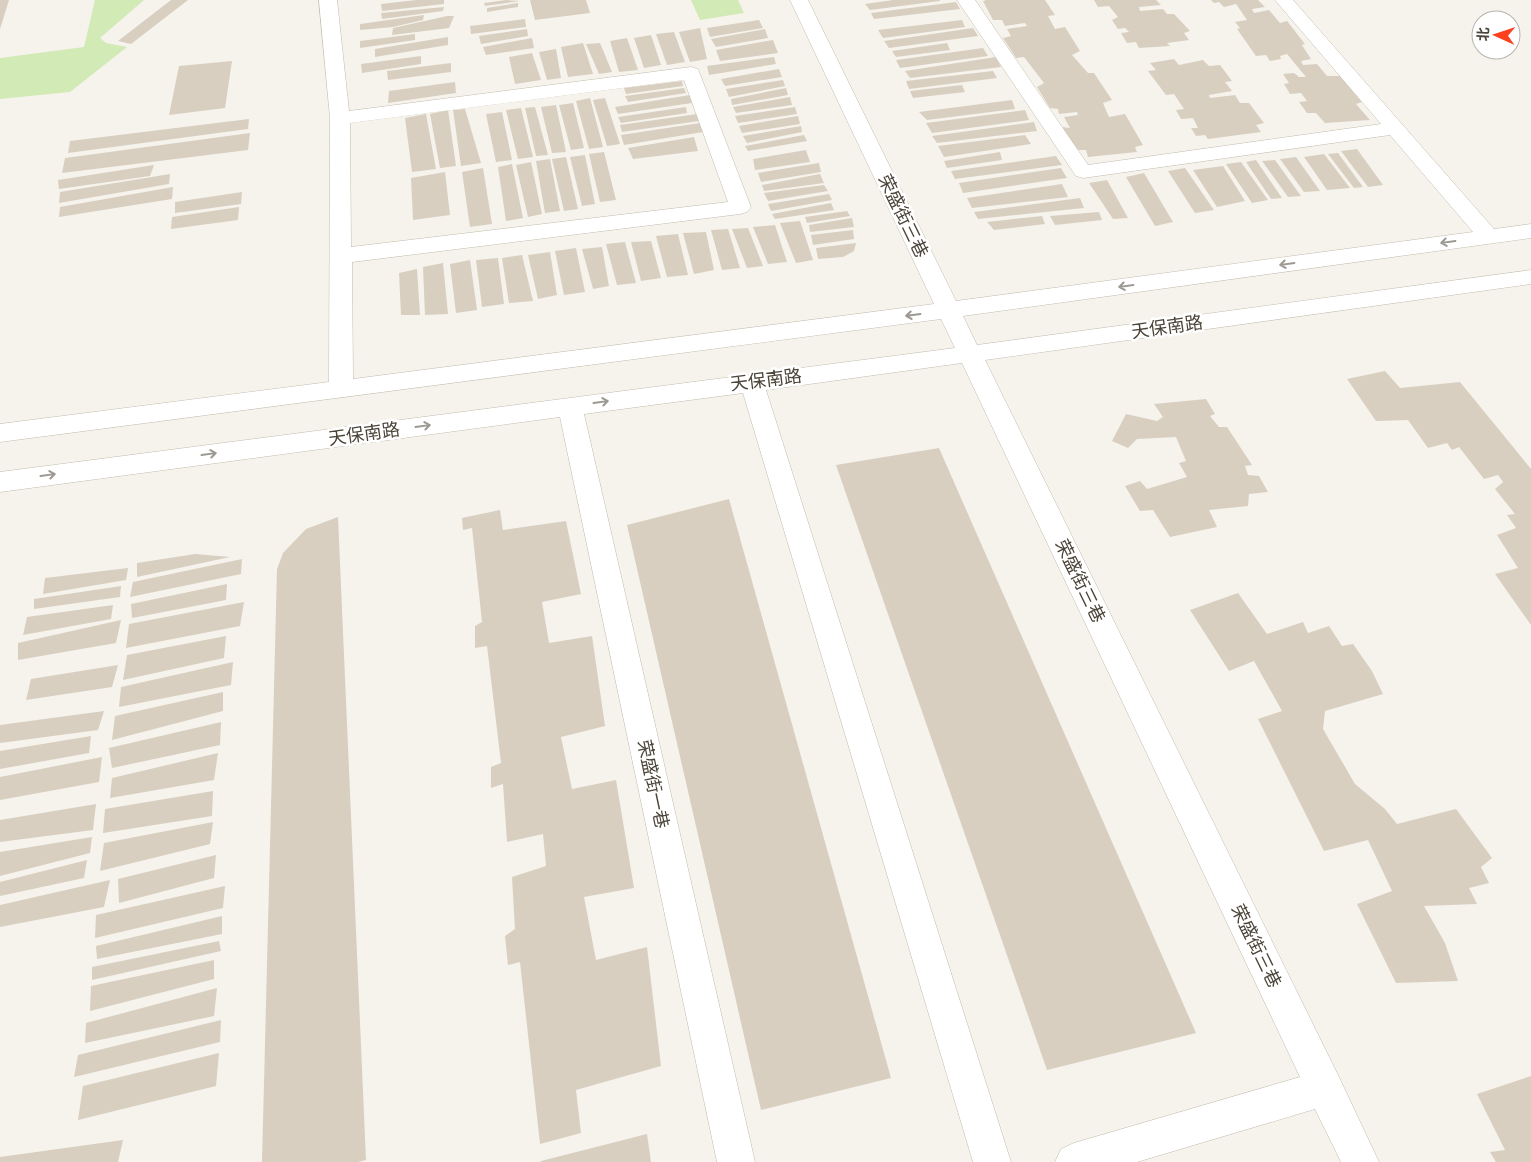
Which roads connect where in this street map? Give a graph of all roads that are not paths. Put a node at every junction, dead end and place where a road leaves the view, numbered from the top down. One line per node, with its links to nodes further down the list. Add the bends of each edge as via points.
1 (328, 0): 5 (street)
2 (799, 0): 11 (street, 荣盛街三巷)
3 (966, 0): 6 (street, via 1082,172)
4 (1284, 0): 6 (street)
5 (340, 118): 9 (street); 9 (street, via 690,73 740,207)
6 (1395, 128): 8 (street)
7 (1531, 231): 8 (street)
8 (1490, 237): 11 (street, one-way to 11)
9 (340, 256): 14 (street)
10 (1531, 277): 12 (street, 天保南路)
11 (949, 310): 12 (street, 荣盛街三巷); 14 (street, one-way to 14)
12 (970, 354): 13 (street, 天保南路); 18 (street, 荣盛街三巷)
13 (752, 382): 15 (street, 天保南路, one-way to 13); 20 (street)
14 (340, 389): 16 (street)
15 (570, 406): 17 (street, 天保南路, one-way to 15); 19 (street, 荣盛街一巷)
16 (0, 433)
17 (0, 482)
18 (1325, 1088): 21 (street); 22 (street, 荣盛街三巷)
19 (736, 1162)
20 (992, 1162)
21 (1074, 1162)
22 (1360, 1162)

